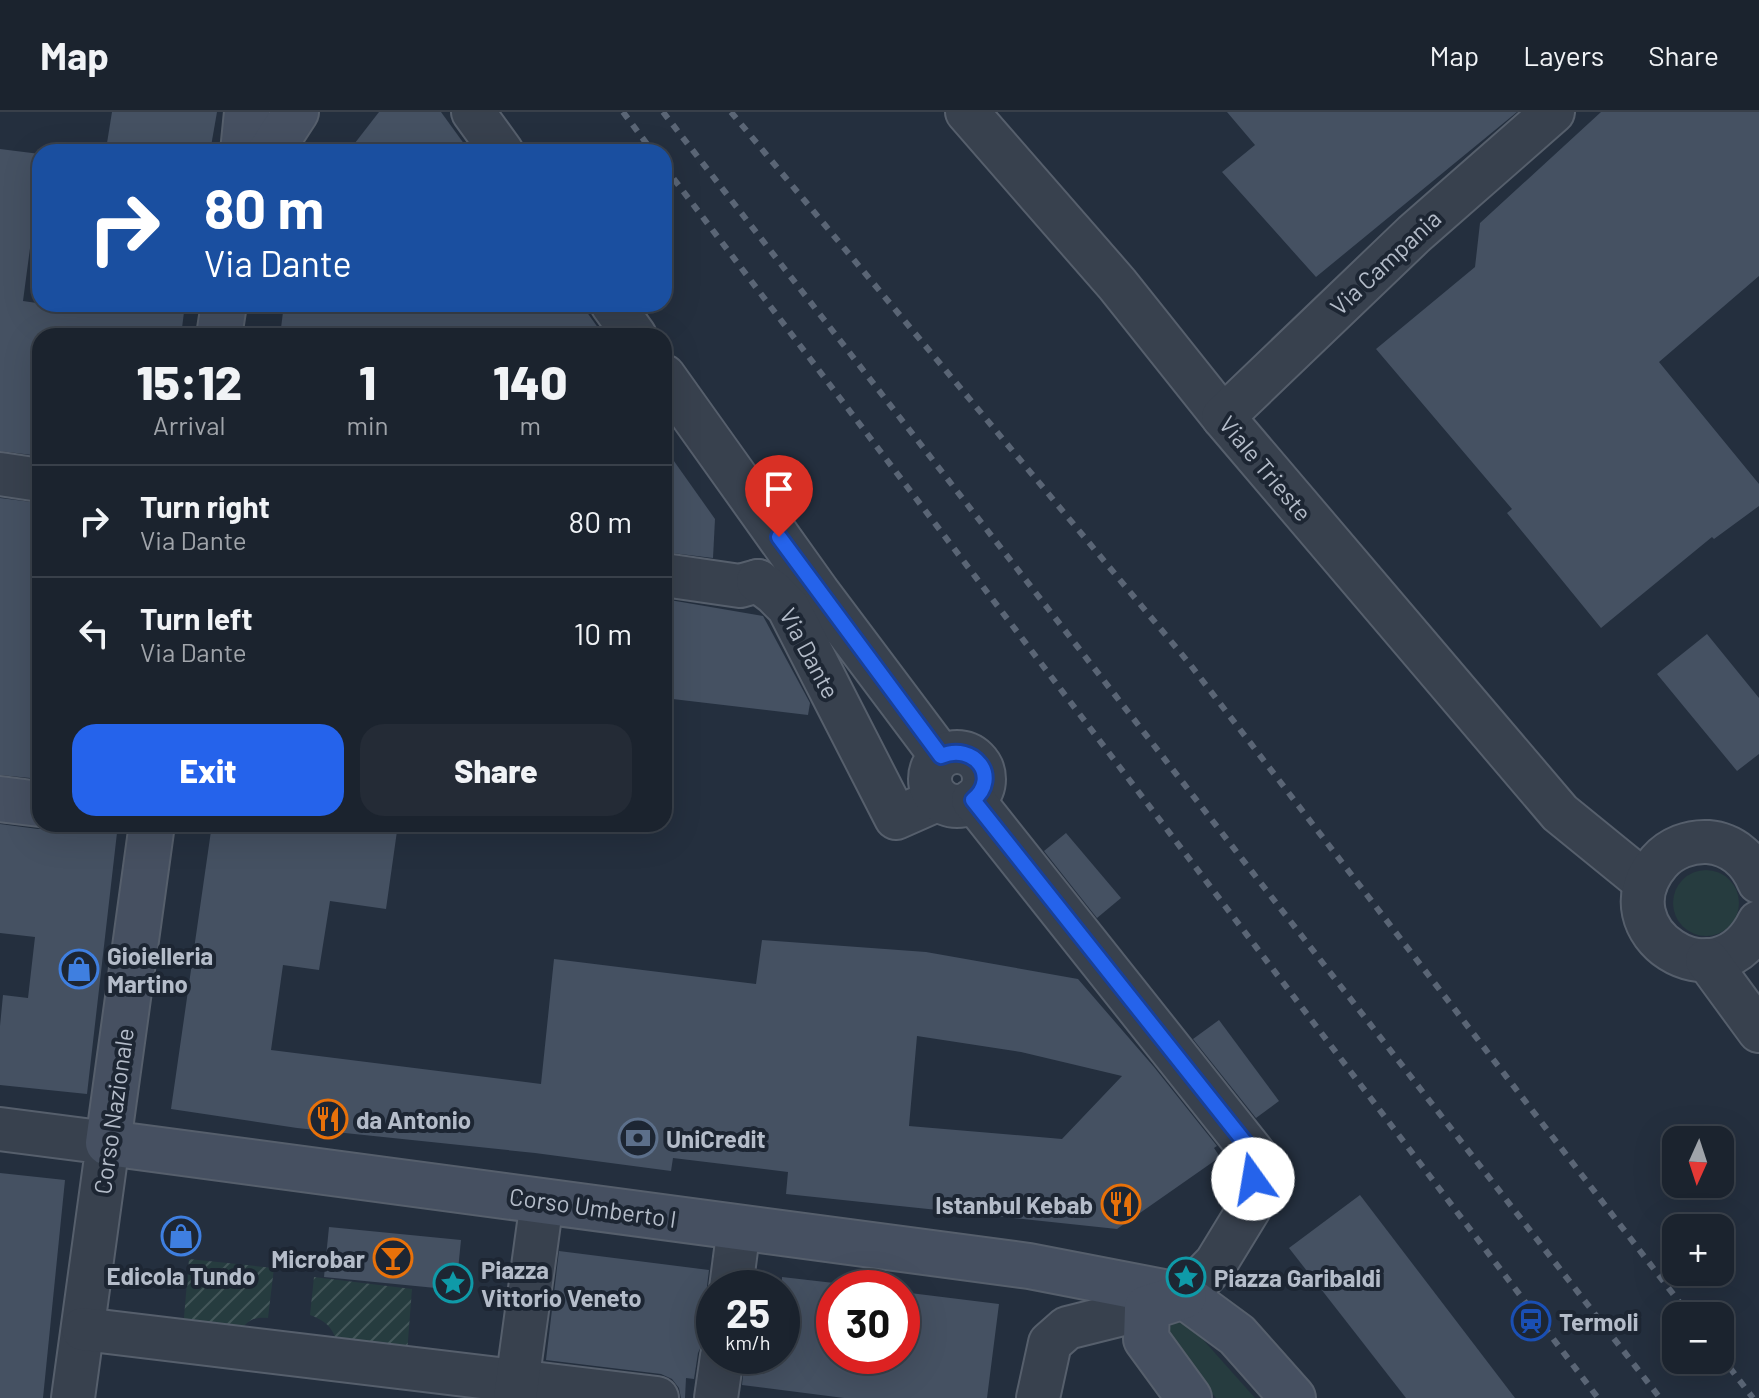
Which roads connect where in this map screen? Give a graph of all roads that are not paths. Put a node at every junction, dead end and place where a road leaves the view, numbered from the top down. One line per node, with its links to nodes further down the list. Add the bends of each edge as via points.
1 (247, 112): 6 (street)
2 (296, 112): 7 (street)
3 (473, 112): 8 (street)
4 (967, 112): 10 (street, Viale Trieste, via 1117,284)
5 (1553, 112): 10 (street, Via Campania, via 1414,234)
6 (244, 144)
7 (275, 144)
8 (496, 144)
9 (672, 387): 11 (street, Via Dante)
10 (1223, 417): 19 (street, Viale Trieste)
11 (714, 445): 15 (street, Via Dante); 17 (street, Via Dante, via 941,756 933,766 932,789)
12 (0, 474): 13 (street)
13 (32, 479)
14 (672, 576): 15 (street, via 740,586)
15 (758, 581): 17 (street, Via Dante, via 788,607 896,818)
16 (0, 799): 18 (street)
17 (956, 800): 32 (street, via 1254,1154 1252,1204 1216,1263)
18 (32, 803)
19 (1568, 822): 21 (street); 23 (street, Viale Trieste)
20 (151, 832): 28 (street, Corso Nazionale)
21 (1672, 851): 22 (street, via 1708,842); 23 (street)
22 (1753, 863)
23 (1646, 883): 25 (street, via 1646,918 1656,938 1673,953)
24 (1759, 922): 25 (street, via 1739,948)
25 (1707, 960): 26 (street)
26 (1759, 1031)
27 (0, 1129): 28 (street, Corso Umberto I)
28 (108, 1143): 29 (street, Corso Umberto I); 33 (street, Corso Nazionale)
29 (542, 1201): 30 (street, Corso Umberto I); 35 (street)
30 (739, 1227): 31 (street); 32 (street, Corso Umberto I, via 1029,1266)
31 (733, 1270)
32 (1166, 1302): 39 (street, via 1067,1328 1050,1343); 40 (street, via 1146,1339); 41 (street, via 1237,1335)
33 (83, 1329): 35 (street); 36 (street, Corso Nazionale)
34 (719, 1374): 38 (street)
35 (521, 1388): 37 (street)
36 (73, 1398)
37 (657, 1398)
38 (716, 1398)
39 (1038, 1398)
40 (1189, 1398)
41 (1293, 1398)

